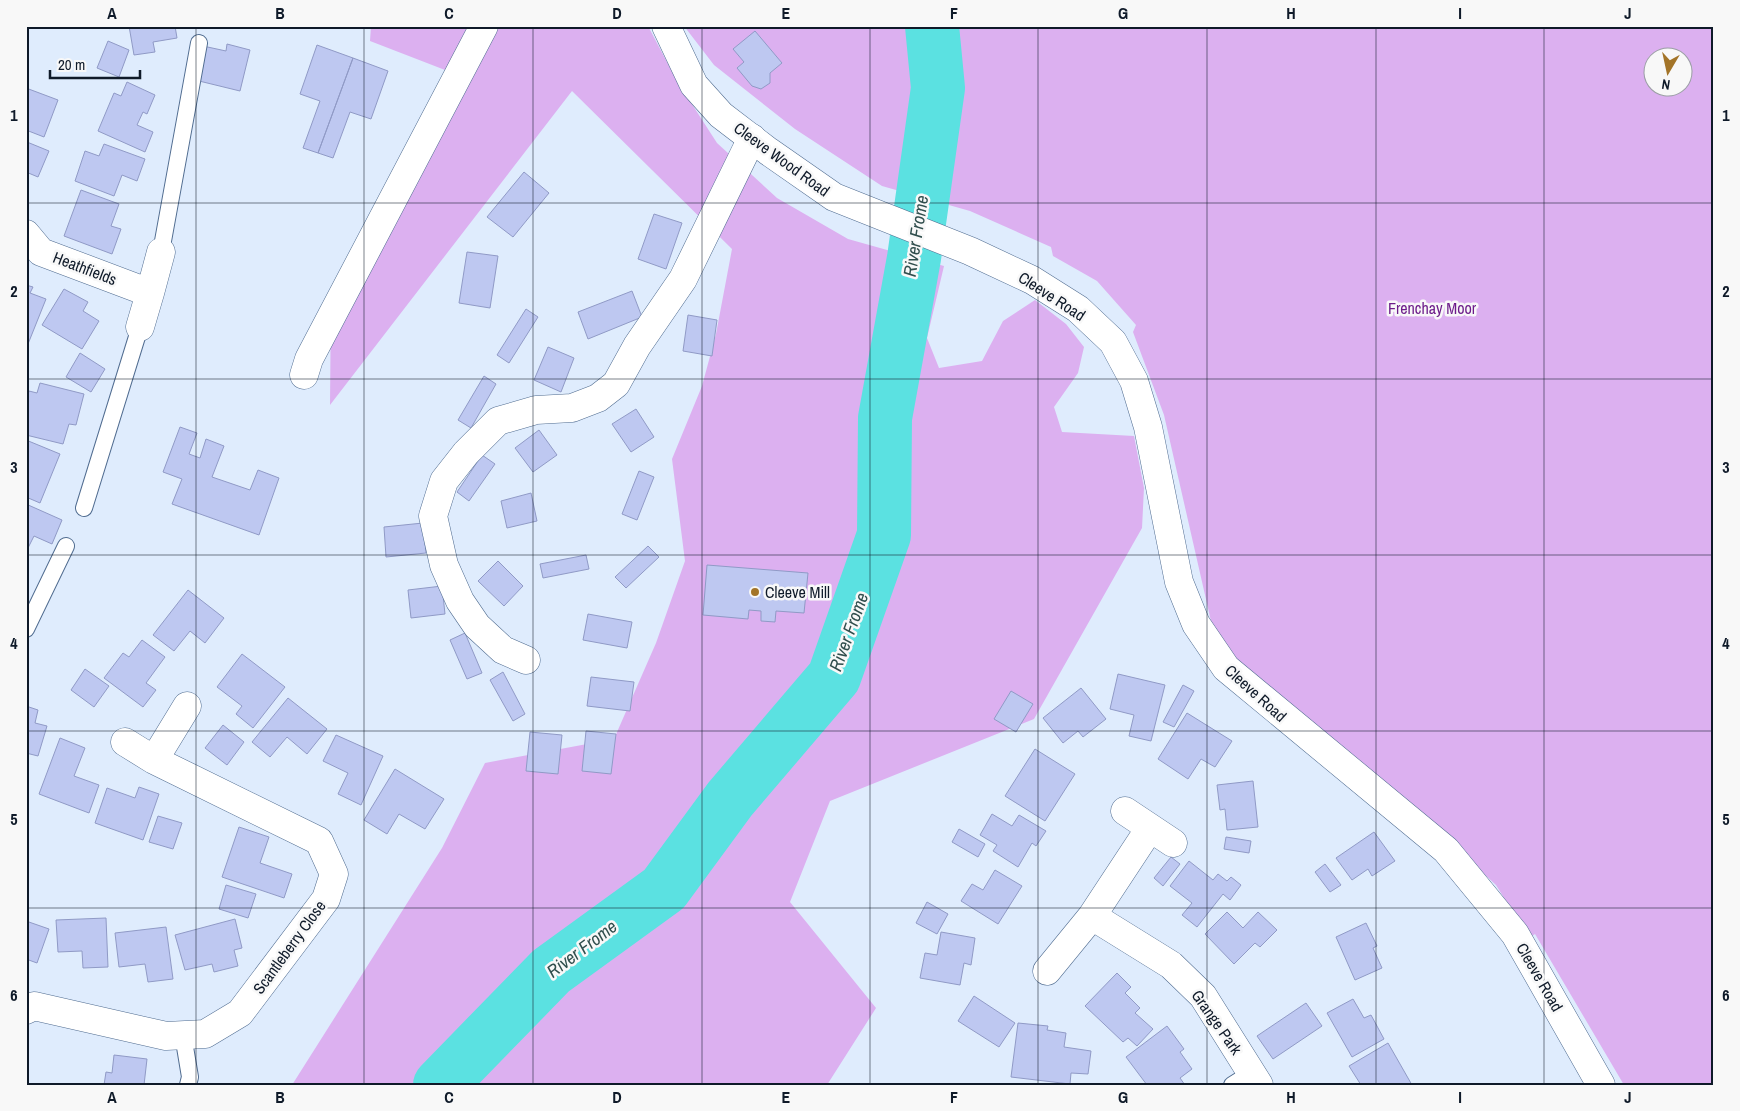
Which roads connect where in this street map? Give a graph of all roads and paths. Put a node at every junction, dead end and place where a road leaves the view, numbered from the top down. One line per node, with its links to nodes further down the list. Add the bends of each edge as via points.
1 (484, 26): 10 (street, via 313,350)
2 (666, 26): 4 (street, Cleeve Wood Road, via 694,85 721,115)
3 (199, 43): 7 (lane)
4 (752, 138): 6 (street, Cleeve Wood Road, via 834,197); 14 (street, via 683,278 637,346 616,384 598,398 572,408 536,410 498,421 444,480 433,516 444,565 460,601 477,626 503,650)
5 (26, 234): 8 (street, Heathfields, via 41,252)
6 (970, 251): 27 (street, Cleeve Road, via 1032,280 1078,309 1113,342 1134,382 1148,427 1179,582 1196,624 1226,668 1446,850 1515,934)
7 (162, 252): 8 (street)
8 (150, 293): 9 (street)
9 (140, 327): 11 (lane)
10 (304, 375)
11 (84, 508)
12 (66, 546): 13 (lane)
13 (26, 628)
14 (526, 660)
15 (187, 706): 17 (street)
16 (125, 742): 17 (street, Scantleberry Close)
17 (154, 760): 24 (street, Scantleberry Close, via 318,842 334,874 326,899 240,1013 205,1034)
18 (1125, 811): 19 (street)
19 (1150, 828): 20 (street); 21 (street)
20 (1173, 844)
21 (1092, 916): 22 (street); 25 (street, Grange Park, via 1170,965 1203,996)
22 (1047, 971)
23 (26, 1010): 24 (street, Scantleberry Close, via 34,1006 166,1036)
24 (183, 1035): 26 (lane, via 190,1077)
25 (1247, 1081)
26 (188, 1085)
27 (1601, 1085)

